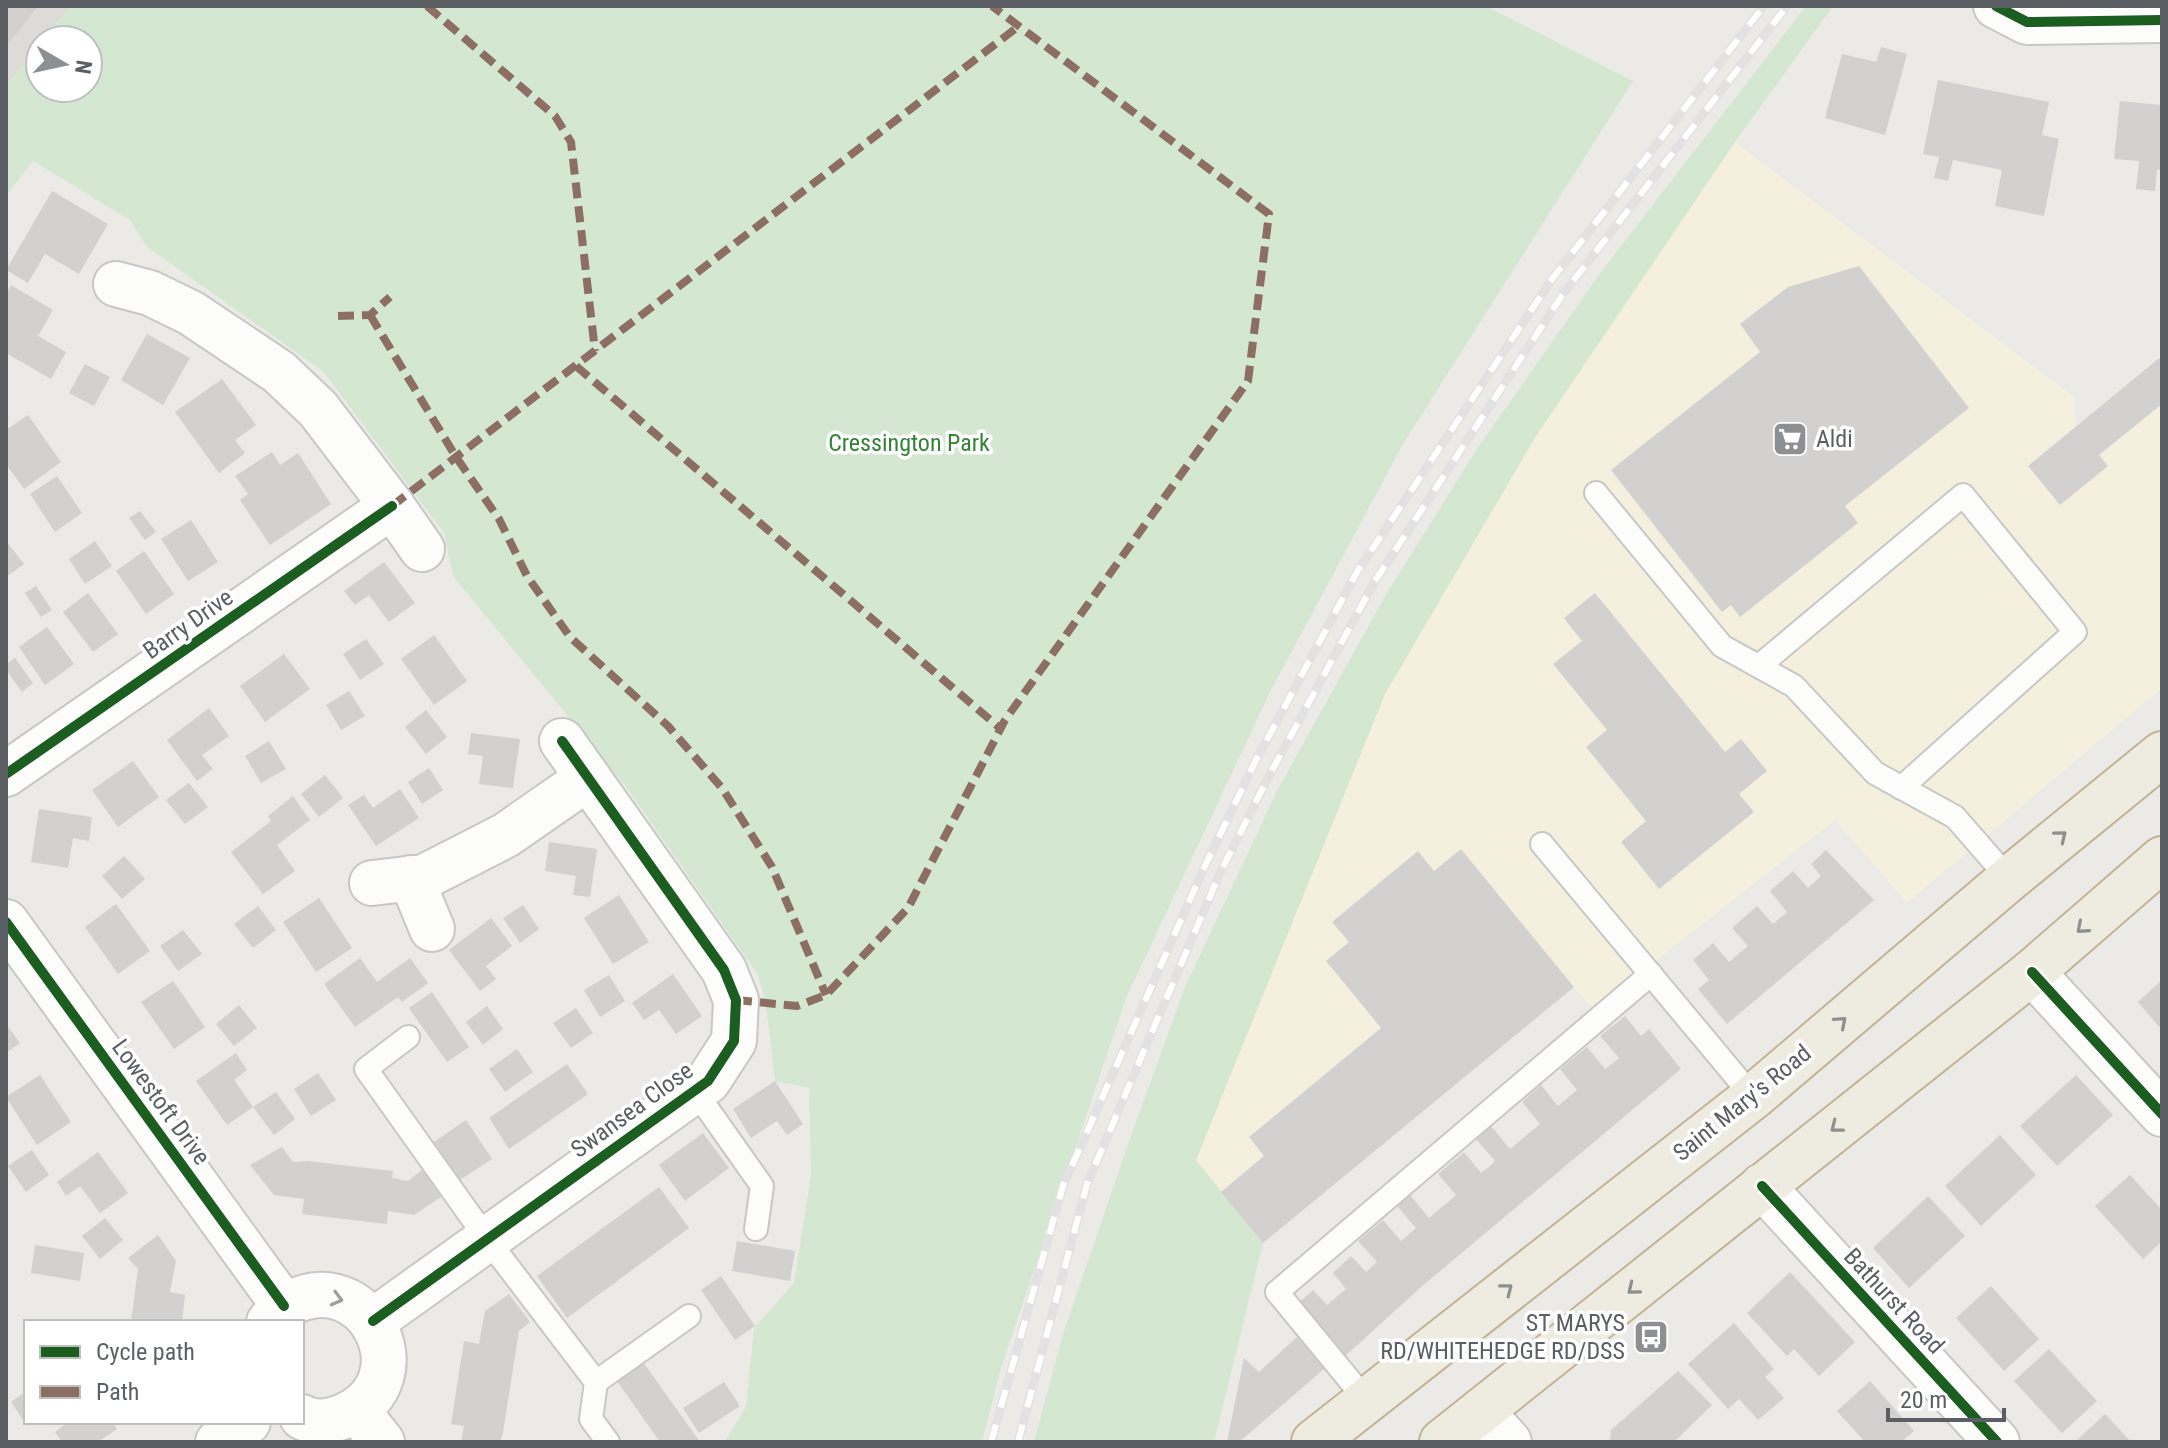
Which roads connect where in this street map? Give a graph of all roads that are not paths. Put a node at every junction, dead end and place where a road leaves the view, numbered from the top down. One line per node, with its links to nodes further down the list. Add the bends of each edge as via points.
1 (1996, 6): 2 (street, via 2027,22)
2 (2162, 20)
3 (116, 284): 5 (street, via 191,313 279,372 318,409)
4 (1596, 493): 7 (lane, via 1722,646)
5 (392, 506): 6 (street); 10 (street, Barry Drive)
6 (422, 549)
7 (1759, 666): 12 (lane, via 1794,686 1875,773); 12 (lane, via 1963,495 2075,632)
8 (562, 741): 11 (street, Swansea Close)
9 (2162, 754): 15 (highway, Saint Mary's Road, one-way to 9)
10 (6, 774)
11 (588, 778): 17 (street, via 506,835 424,877 391,880); 21 (street, Swansea Close, via 724,970 736,1000 734,1041 708,1081)
12 (1901, 788): 15 (lane, via 1955,817)
13 (1542, 844): 19 (lane)
14 (2162, 859): 18 (highway, one-way to 18)
15 (2009, 879): 22 (highway, Saint Mary's Road, one-way to 15)
16 (6, 922): 27 (street, Lowestoft Drive)
17 (432, 929)
18 (2032, 972): 23 (street); 24 (highway, one-way to 24)
19 (1651, 974): 22 (lane); 31 (lane, via 1277,1292)
20 (408, 1037): 26 (lane, via 366,1069)
21 (695, 1091): 25 (lane, via 762,1186); 26 (street, Swansea Close)
22 (1753, 1097): 31 (highway, Saint Mary's Road, one-way to 22)
23 (2162, 1114)
24 (1762, 1186): 35 (highway, one-way to 35); 40 (street, Bathurst Road)
25 (756, 1229)
26 (487, 1239): 29 (street, Swansea Close); 30 (lane)
27 (276, 1314): 29 (street, one-way to 29, via 307,1296 332,1295)
28 (689, 1316): 30 (lane)
29 (373, 1321): 34 (street, via 383,1344 383,1369)
30 (596, 1382): 37 (lane, via 591,1419)
31 (1366, 1400): 38 (highway, Saint Mary's Road)
32 (304, 1418): 34 (street)
33 (245, 1424): 36 (street)
34 (370, 1426)
35 (1495, 1426): 39 (highway)
36 (218, 1442)
37 (608, 1442)
38 (1314, 1442)
39 (1442, 1442)
40 (1997, 1442)

